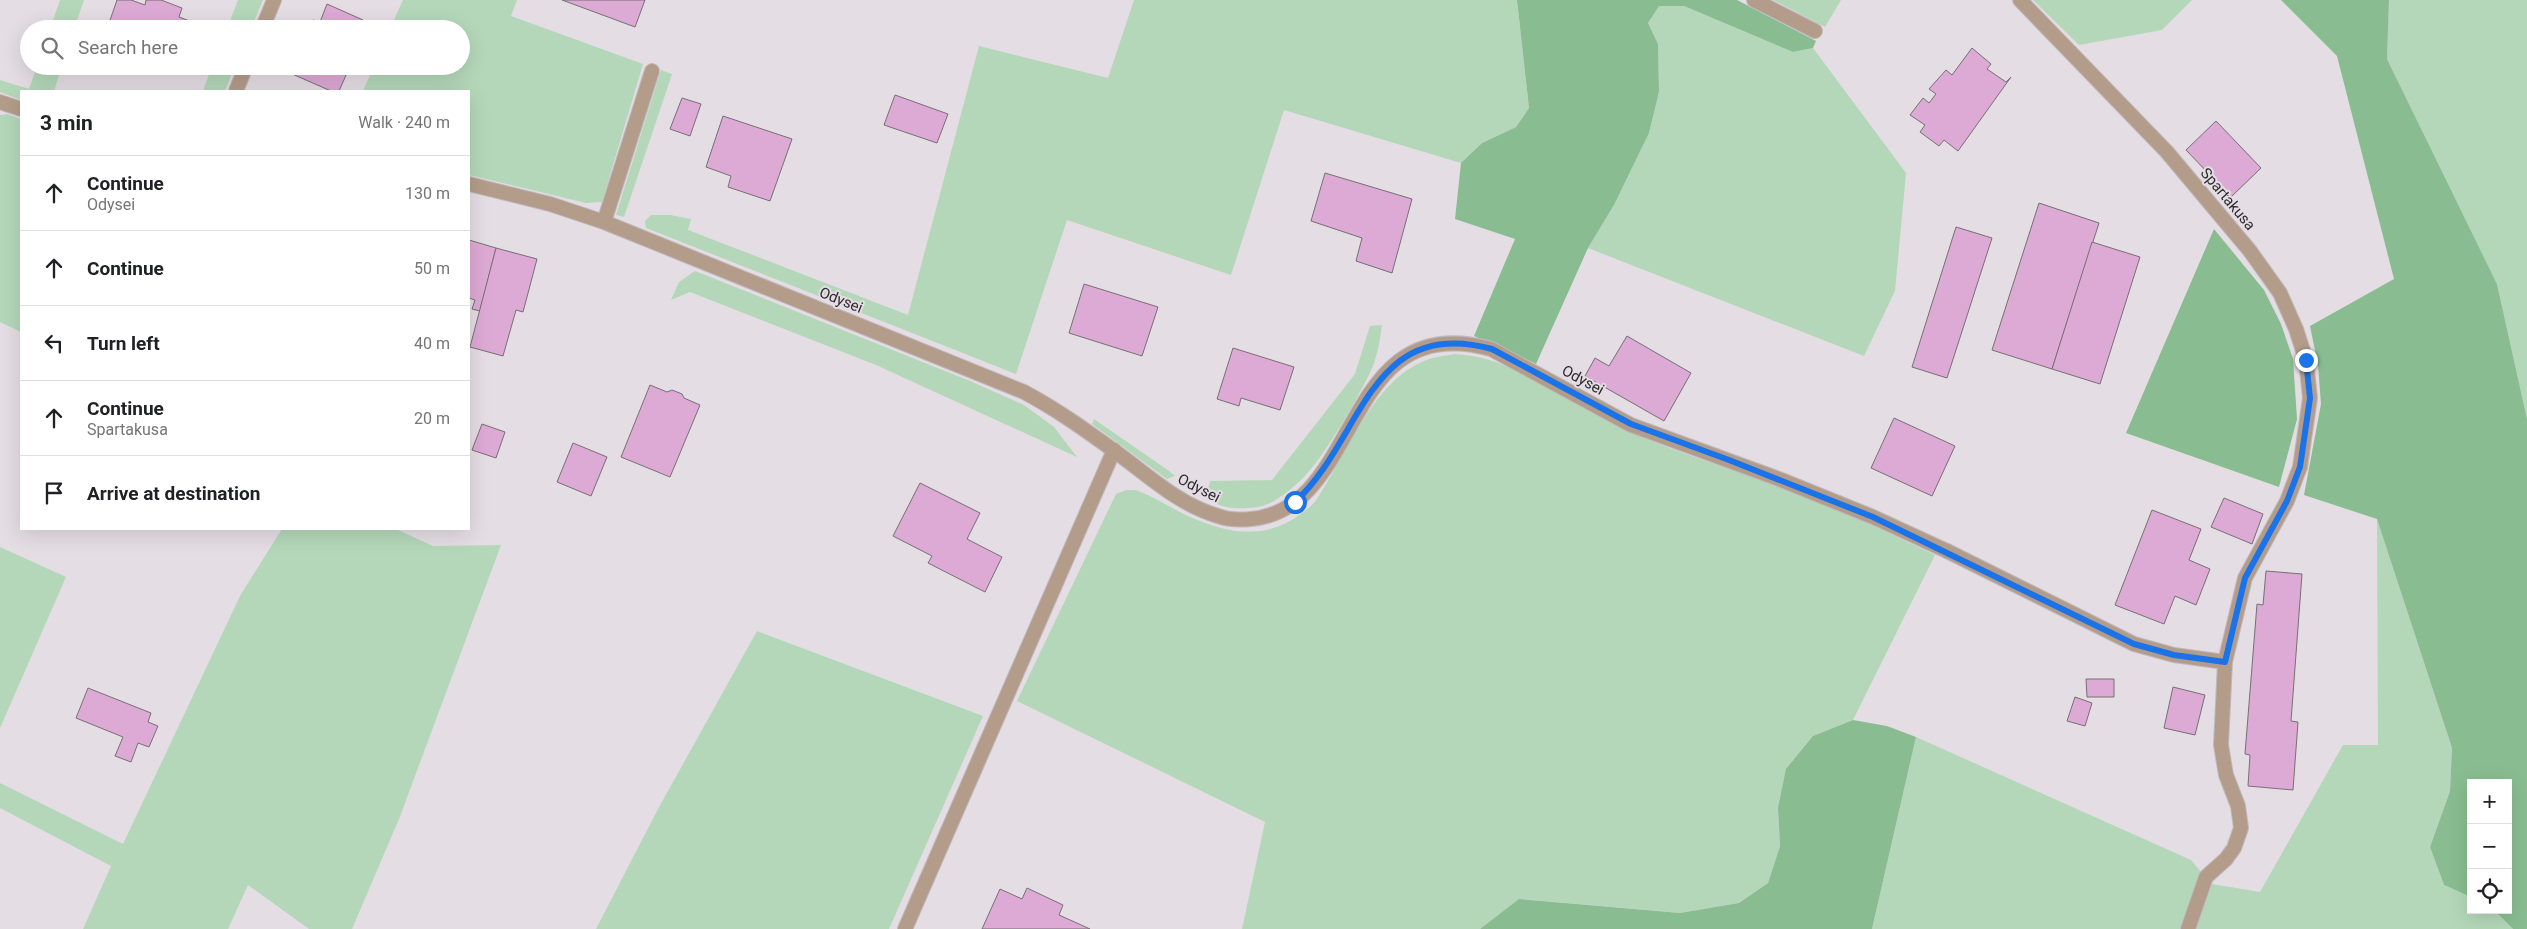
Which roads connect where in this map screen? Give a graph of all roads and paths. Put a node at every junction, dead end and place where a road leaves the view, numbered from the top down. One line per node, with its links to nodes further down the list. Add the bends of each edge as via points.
1 (274, 0): 4 (street)
2 (1754, 0): 5 (street)
3 (2020, 0): 14 (street, Spartakusa, via 2167,152 2250,251 2280,293 2306,360 2310,398 2300,467 2287,501 2245,578)
4 (266, 20)
5 (1815, 32)
6 (652, 71): 12 (street)
7 (242, 75): 8 (street)
8 (236, 90)
9 (0, 102): 10 (street)
10 (20, 109)
11 (470, 184): 12 (street, Odysei, via 550,204)
12 (604, 222): 13 (street, Odysei, via 1024,392 1055,409)
13 (1114, 450): 14 (street, Odysei, via 1150,479 1197,509 1226,518 1261,518 1279,513 1310,488 1372,389 1399,361 1434,344 1472,344 1492,349 1631,424 1873,517 2134,644 2174,655); 15 (street)
14 (2225, 662): 16 (street, Spartakusa, via 2221,745 2241,828 2234,848 2206,877)
15 (905, 929)
16 (2188, 929)

